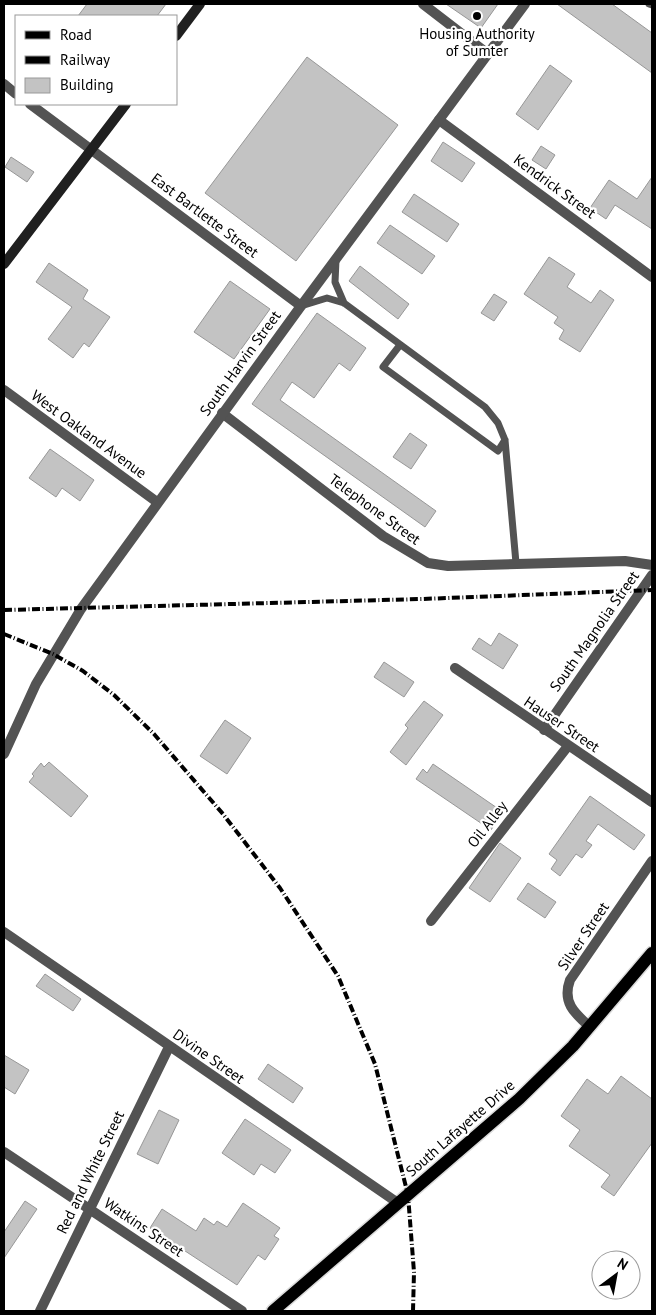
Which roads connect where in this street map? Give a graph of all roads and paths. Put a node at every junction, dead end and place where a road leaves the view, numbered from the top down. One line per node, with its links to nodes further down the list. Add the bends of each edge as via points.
1 (200, 4): 4 (main road)
2 (423, 4): 5 (street)
3 (525, 4): 5 (street, South Harvin Street)
4 (178, 33)
5 (488, 54): 10 (street, South Harvin Street)
6 (4, 84): 7 (street)
7 (15, 93)
8 (31, 105): 11 (street, East Bartlette Street)
9 (125, 105): 11 (main road)
10 (439, 120): 12 (street, South Harvin Street); 14 (street, Kendrick Street)
11 (92, 149): 13 (main road); 16 (street, East Bartlette Street)
12 (336, 259): 15 (lane, via 335,282); 16 (street, South Harvin Street)
13 (4, 264)
14 (652, 276)
15 (344, 303): 16 (lane, via 328,298); 17 (lane)
16 (301, 306): 19 (street, South Harvin Street)
17 (400, 345): 20 (lane, via 485,407); 20 (lane, via 383,367 498,451)
18 (4, 390): 21 (street, West Oakland Avenue)
19 (222, 413): 21 (street, South Harvin Street); 22 (street, Telephone Street, via 383,536 428,563 448,566)
20 (506, 440): 22 (lane)
21 (157, 502): 28 (street, South Harvin Street, via 64,635 36,684)
22 (516, 563): 23 (street, Telephone Street, via 625,560)
23 (652, 565)
24 (652, 575): 26 (street, South Magnolia Street)
25 (455, 668): 26 (street, Hauser Street)
26 (544, 730): 27 (street, Hauser Street)
27 (568, 746): 29 (street, Hauser Street); 31 (street, Oil Alley)
28 (4, 754)
29 (652, 802)
30 (652, 861): 34 (street, Silver Street, via 567,988 572,1011)
31 (431, 920)
32 (4, 932): 35 (street, Divine Street)
33 (652, 953): 34 (main road, South Lafayette Drive)
34 (590, 1027): 38 (main road, South Lafayette Drive, via 519,1099)
35 (169, 1046): 38 (street, Divine Street); 39 (street, Red and White Street)
36 (6, 1154): 37 (street); 39 (street, Watkins Street)
37 (4, 1166)
38 (398, 1203): 42 (main road, South Lafayette Drive)
39 (89, 1209): 40 (street, Red and White Street); 41 (street, Watkins Street)
40 (40, 1311)
41 (242, 1311)
42 (273, 1311)

